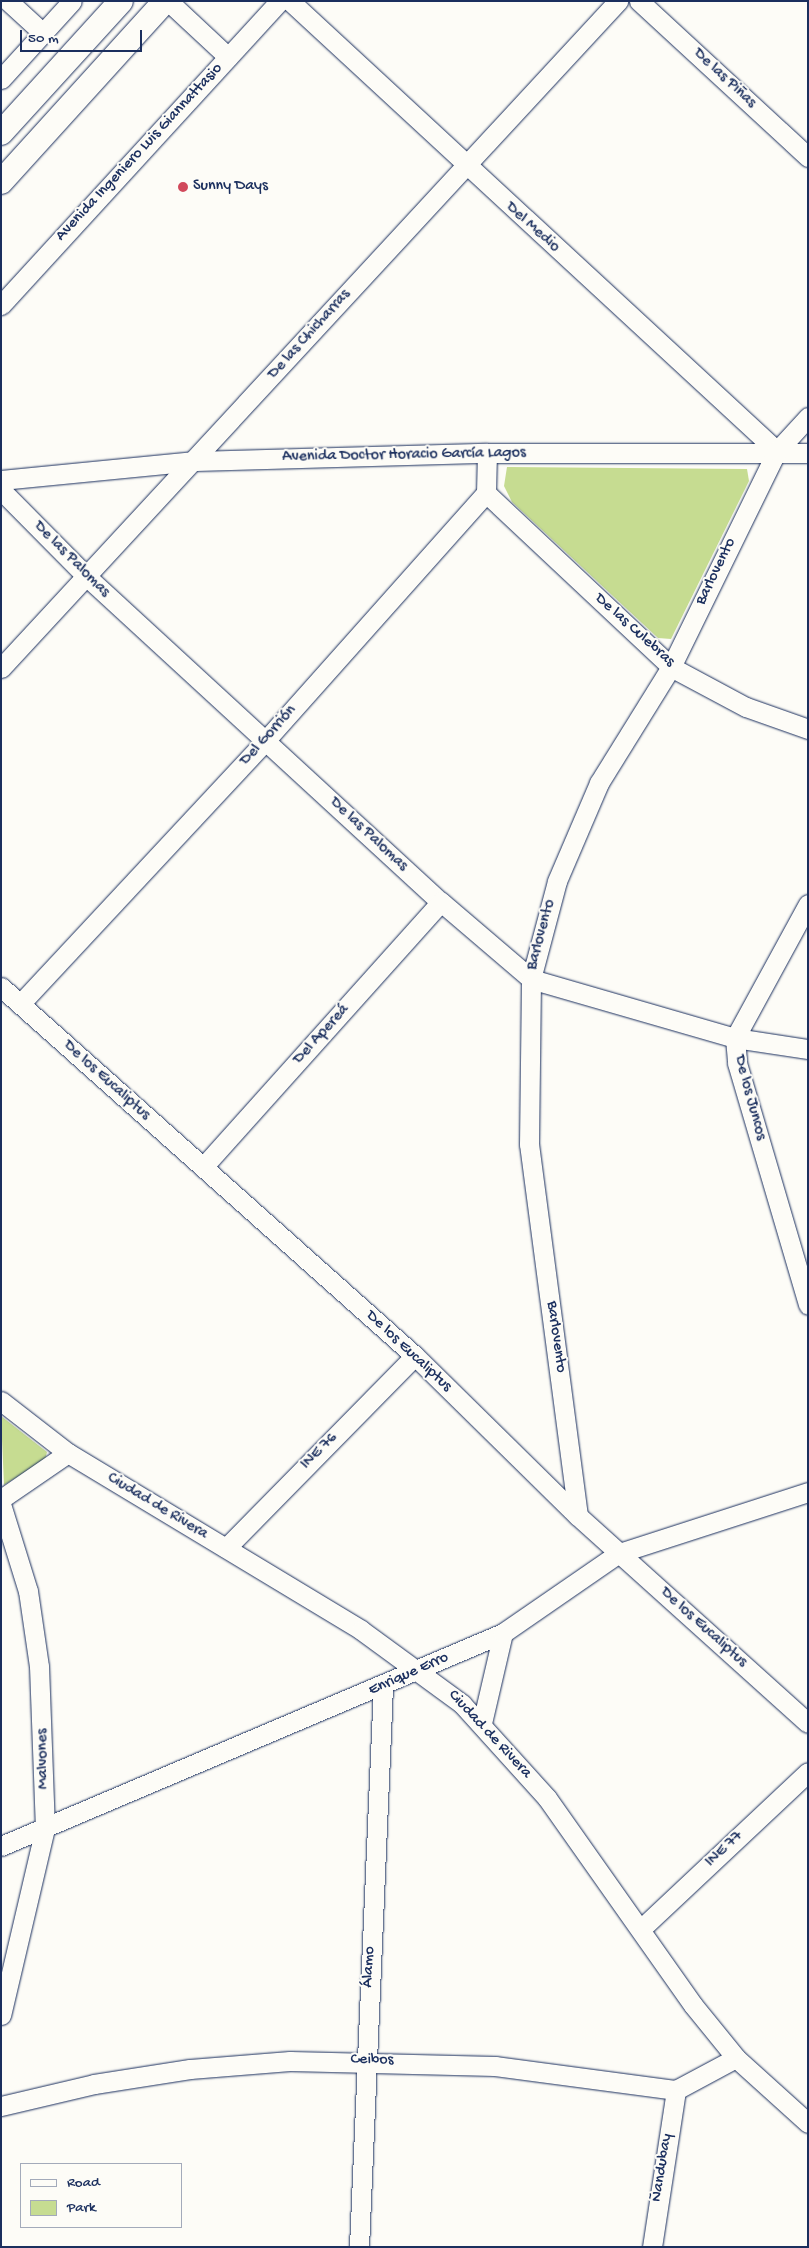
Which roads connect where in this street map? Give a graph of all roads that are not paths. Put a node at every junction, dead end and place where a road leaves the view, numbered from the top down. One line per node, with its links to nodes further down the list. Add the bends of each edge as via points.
1 (8, 1): 9 (street)
2 (121, 1): 12 (main road)
3 (166, 1): 10 (street); 15 (main road)
4 (280, 1): 10 (street, Avenida Ingeniero Luis Giannattasio)
5 (290, 1): 14 (street, Del Medio)
6 (618, 1): 14 (street, De las Chicharras)
7 (639, 1): 13 (street, De las Piñas)
8 (64, 4): 9 (street)
9 (43, 33): 11 (street)
10 (228, 57): 16 (street, Avenida Ingeniero Luis Giannattasio)
11 (1, 79)
12 (1, 133)
13 (808, 157)
14 (464, 166): 18 (street, Del Medio); 21 (street, De las Chicharras)
15 (1, 182)
16 (1, 305)
17 (808, 417): 18 (street, Barlovento)
18 (777, 451): 19 (street, Avenida Doctor Horacio García Lagos); 20 (street, Avenida Doctor Horacio García Lagos); 26 (street, Barlovento)
19 (487, 453): 21 (street, Avenida Doctor Horacio García Lagos); 24 (street)
20 (808, 453)
21 (195, 461): 22 (street, Avenida Doctor Horacio García Lagos); 25 (street, De las Chicharras)
22 (1, 480)
23 (1, 490): 25 (street, De las Palomas)
24 (486, 493): 26 (street, De las Culebras); 29 (street, Del Gorrión)
25 (86, 576): 27 (street, De las Chicharras); 29 (street, De las Palomas)
26 (671, 667): 28 (street, De las Culebras, via 746,707); 32 (street, Barlovento, via 599,783 557,881)
27 (1, 668)
28 (808, 730)
29 (265, 741): 30 (street, De las Palomas); 34 (street, Del Gorrión)
30 (441, 902): 32 (street, De las Palomas); 37 (street, Del Apereá)
31 (808, 904): 35 (street, De los Juncos)
32 (531, 979): 35 (street, De las Palomas); 45 (street, Barlovento, via 529,1144)
33 (1, 987): 34 (street, De los Eucaliptus)
34 (20, 1004): 37 (street, De los Eucaliptus)
35 (735, 1038): 36 (street, De las Palomas); 38 (street, De los Juncos, via 737,1064)
36 (808, 1048)
37 (203, 1167): 39 (street, De los Eucaliptus)
38 (808, 1305)
39 (415, 1356): 45 (street, De los Eucaliptus); 47 (street, INE 76)
40 (1, 1401): 41 (street, Ciudad de Rivera)
41 (68, 1453): 43 (street); 47 (street, Ciudad de Rivera)
42 (808, 1492): 48 (street, Enrique Erro)
43 (1, 1499)
44 (1, 1504): 46 (street, Malvones)
45 (578, 1516): 48 (street, De los Eucaliptus)
46 (7, 1543): 55 (street, Malvones, via 28,1591 39,1666)
47 (226, 1548): 50 (street, Ciudad de Rivera)
48 (619, 1553): 49 (street, Enrique Erro); 53 (street, De los Eucaliptus)
49 (503, 1633): 50 (street, Enrique Erro); 52 (street)
50 (421, 1670): 51 (street, Enrique Erro); 52 (street, Ciudad de Rivera)
51 (383, 1687): 55 (street, Enrique Erro); 60 (street, Álamo)
52 (482, 1723): 57 (street, Ciudad de Rivera, via 547,1798)
53 (808, 1723)
54 (808, 1772): 57 (street, INE 77)
55 (45, 1828): 56 (street, Enrique Erro); 58 (street, Malvones)
56 (1, 1846)
57 (643, 1927): 59 (street, Ciudad de Rivera, via 694,2005)
58 (1, 2015)
59 (736, 2058): 61 (street); 63 (street, Ciudad de Rivera)
60 (366, 2060): 61 (street, Ceibos, via 495,2066); 62 (street, Ceibos, via 190,2068 94,2084); 64 (street, Álamo)
61 (676, 2090): 65 (street, Ñandubay)
62 (1, 2106)
63 (808, 2123)
64 (358, 2247)
65 (652, 2247)

